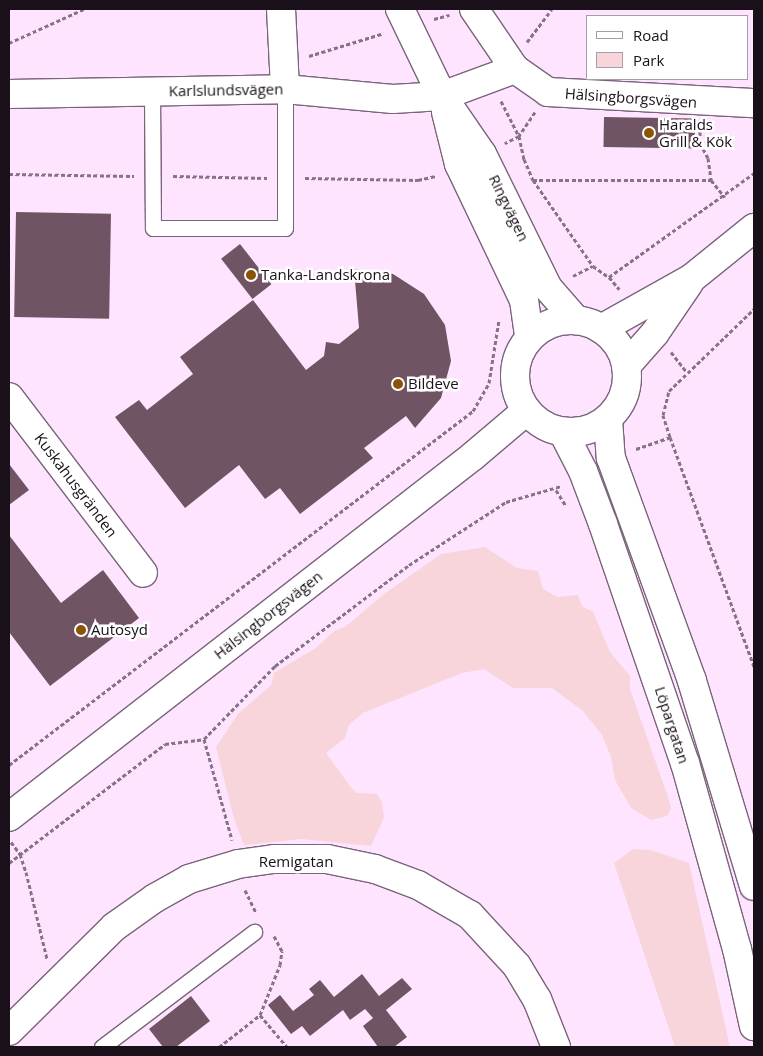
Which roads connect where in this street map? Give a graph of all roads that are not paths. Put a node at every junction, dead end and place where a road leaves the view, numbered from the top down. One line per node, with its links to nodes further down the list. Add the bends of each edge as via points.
1 (282, 9): 5 (street)
2 (474, 9): 4 (street)
3 (404, 18): 8 (street, Ringvägen)
4 (515, 69): 8 (street, Karlslundsvägen); 9 (street, Hälsingborgsvägen, via 548,92)
5 (286, 76): 6 (street, Karlslundsvägen); 6 (lane, via 285,228 153,228); 8 (street, Karlslundsvägen, via 393,99)
6 (152, 92): 7 (street, Karlslundsvägen)
7 (9, 94)
8 (442, 96): 12 (street, Ringvägen, via 482,154 548,288); 14 (street, Ringvägen, via 459,164 524,300)
9 (754, 103)
10 (754, 228): 11 (street)
11 (692, 278): 13 (street); 15 (street, via 655,333)
12 (576, 320): 13 (street); 14 (street, via 550,323)
13 (601, 329): 15 (street, via 617,345)
14 (529, 338): 17 (street, via 518,357 514,373 516,390)
15 (626, 366): 18 (street, via 624,394)
16 (9, 397): 20 (street, Kuskahusgränden)
17 (526, 411): 19 (street, via 546,427); 21 (street, Hälsingborgsvägen, via 473,456)
18 (608, 418): 19 (street, via 587,430); 22 (street, via 611,458 692,681)
19 (563, 432): 24 (street, Löpargatan, via 583,471 684,763 737,949)
20 (143, 573)
21 (9, 818)
22 (754, 886)
23 (261, 930): 26 (lane)
24 (754, 1026)
25 (9, 1031): 27 (street, Remigatan, via 114,927 189,879 256,861 327,859 375,869 418,885 470,915 517,966 537,999)
26 (102, 1047)
27 (556, 1047)

